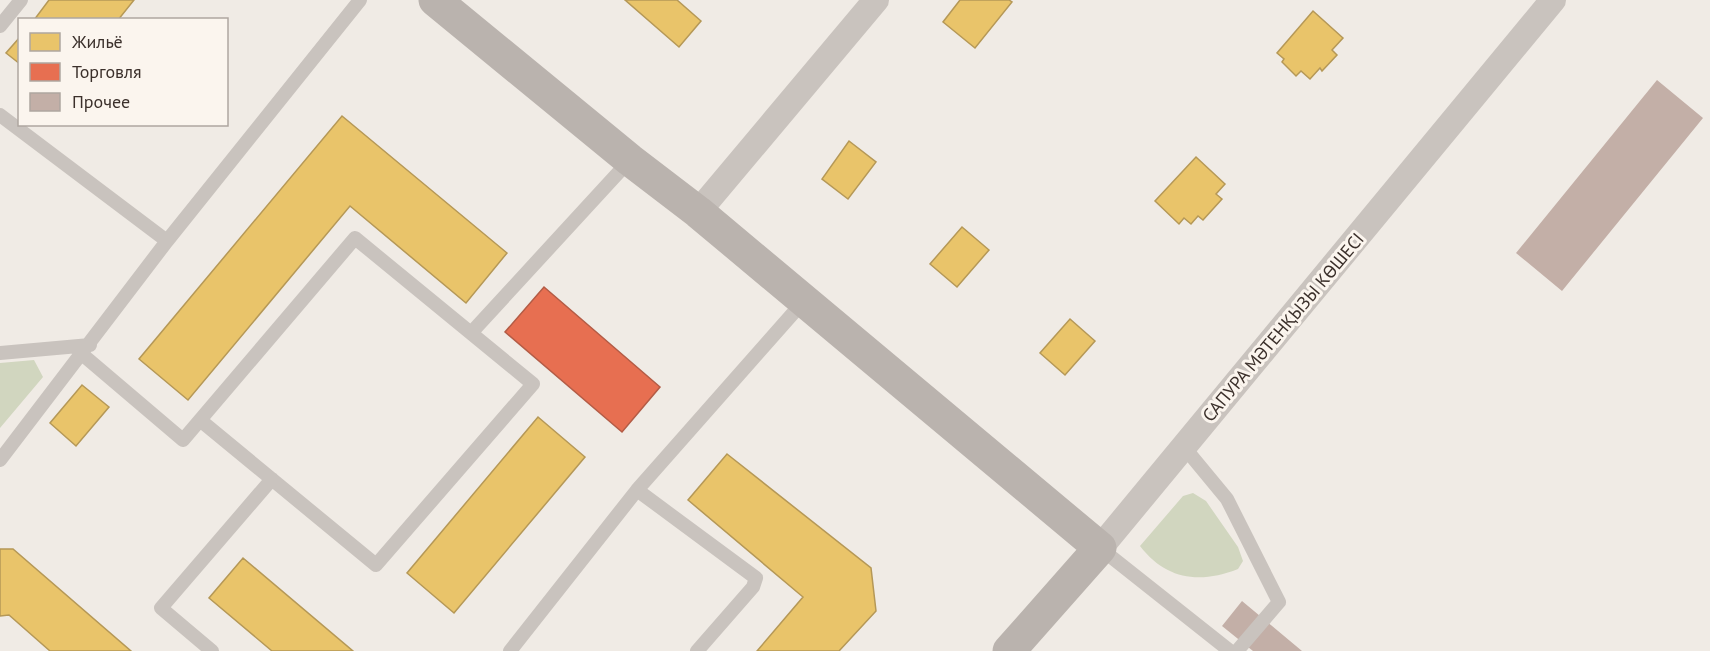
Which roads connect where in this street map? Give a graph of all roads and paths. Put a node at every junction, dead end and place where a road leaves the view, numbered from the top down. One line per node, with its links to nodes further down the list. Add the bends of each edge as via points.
1 (21, 0): 6 (lane)
2 (360, 0): 10 (lane)
3 (435, 0): 8 (street)
4 (876, 0): 9 (street)
5 (1553, 0): 16 (street, САПУРА МӘТЕНҚЫЗЫ КӨШЕСІ)
6 (0, 26)
7 (0, 115): 10 (lane)
8 (630, 160): 9 (street); 12 (lane)
9 (699, 212): 11 (street)
10 (167, 241): 13 (lane)
11 (803, 302): 19 (lane); 20 (street)
12 (471, 333): 15 (lane, via 355,238); 18 (lane, via 533,384 376,565)
13 (86, 350): 14 (lane); 15 (lane, via 183,440); 17 (lane)
14 (0, 353)
15 (200, 420): 18 (lane)
16 (1184, 447): 20 (street, САПУРА МӘТЕНҚЫЗЫ КӨШЕСІ); 26 (lane, via 1227,500 1279,602)
17 (0, 460)
18 (272, 479): 21 (lane, via 161,608)
19 (637, 490): 22 (lane); 23 (lane, via 756,578 753,587)
20 (1100, 548): 24 (street, САПУРА МӘТЕНҚЫЗЫ КӨШЕСІ); 25 (lane)
21 (212, 651)
22 (510, 651)
23 (697, 651)
24 (1009, 651)
25 (1230, 651)
26 (1238, 651)

